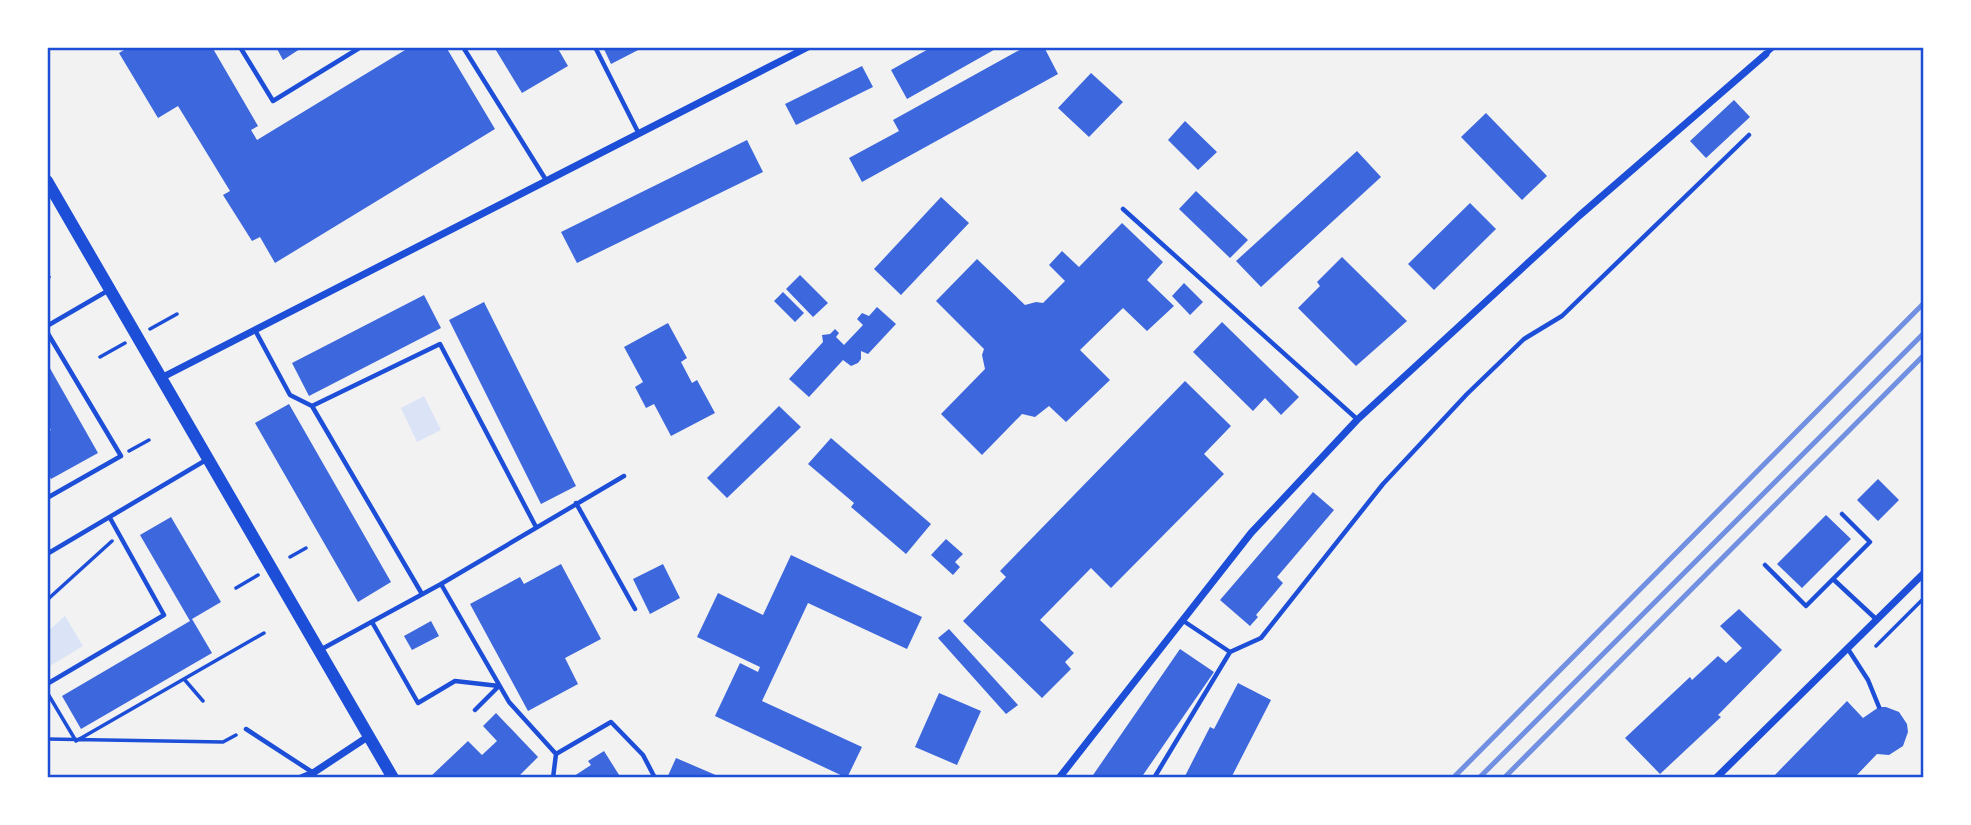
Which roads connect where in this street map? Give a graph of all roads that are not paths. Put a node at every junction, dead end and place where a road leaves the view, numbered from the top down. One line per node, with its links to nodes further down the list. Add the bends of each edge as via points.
1 (240, 47): 2 (lane, via 272,101)
2 (361, 47)
3 (463, 47): 11 (lane)
4 (595, 47): 8 (lane)
5 (808, 47): 8 (street)
6 (1774, 47): 7 (lane)
7 (1766, 54): 19 (street, via 1579,216)
8 (639, 134): 11 (street)
9 (1749, 135): 39 (lane, via 1562,316 1524,339 1467,394 1382,484 1261,638)
10 (47, 181): 13 (main road)
11 (547, 181): 15 (street)
12 (1123, 209): 19 (lane)
13 (110, 289): 14 (lane); 17 (main road)
14 (47, 326)
15 (255, 330): 17 (street); 18 (lane, via 290,395)
16 (47, 332): 22 (lane, via 121,456)
17 (162, 378): 20 (main road)
18 (312, 406): 26 (lane, via 440,344); 32 (lane)
19 (1357, 420): 34 (street, via 1251,533)
20 (208, 459): 25 (lane); 38 (main road)
21 (624, 476): 23 (lane)
22 (47, 498)
23 (576, 503): 26 (lane); 33 (lane)
24 (1842, 514): 30 (lane, via 1870,542)
25 (110, 517): 27 (lane); 40 (lane, via 164,615)
26 (536, 527): 31 (lane)
27 (47, 554)
28 (1765, 565): 30 (lane, via 1806,606)
29 (1924, 573): 35 (street)
30 (1833, 579): 35 (lane)
31 (441, 583): 32 (lane); 41 (lane)
32 (422, 594): 36 (lane)
33 (635, 609)
34 (1182, 620): 39 (lane); 52 (street)
35 (1877, 620): 37 (street)
36 (372, 622): 38 (lane); 41 (lane, via 418,703 455,681)
37 (1847, 648): 42 (lane); 54 (street)
38 (320, 651): 45 (main road)
39 (1230, 652): 53 (lane)
40 (47, 684)
41 (499, 686): 43 (lane); 46 (lane)
42 (1879, 707)
43 (475, 710)
44 (246, 729): 47 (lane)
45 (369, 736): 47 (street); 49 (main road)
46 (556, 754): 50 (lane); 51 (lane, via 611,722 643,755)
47 (313, 773): 48 (street)
48 (301, 778)
49 (393, 778)
50 (553, 778)
51 (655, 778)
52 (1059, 778)
53 (1154, 778)
54 (1716, 778)

